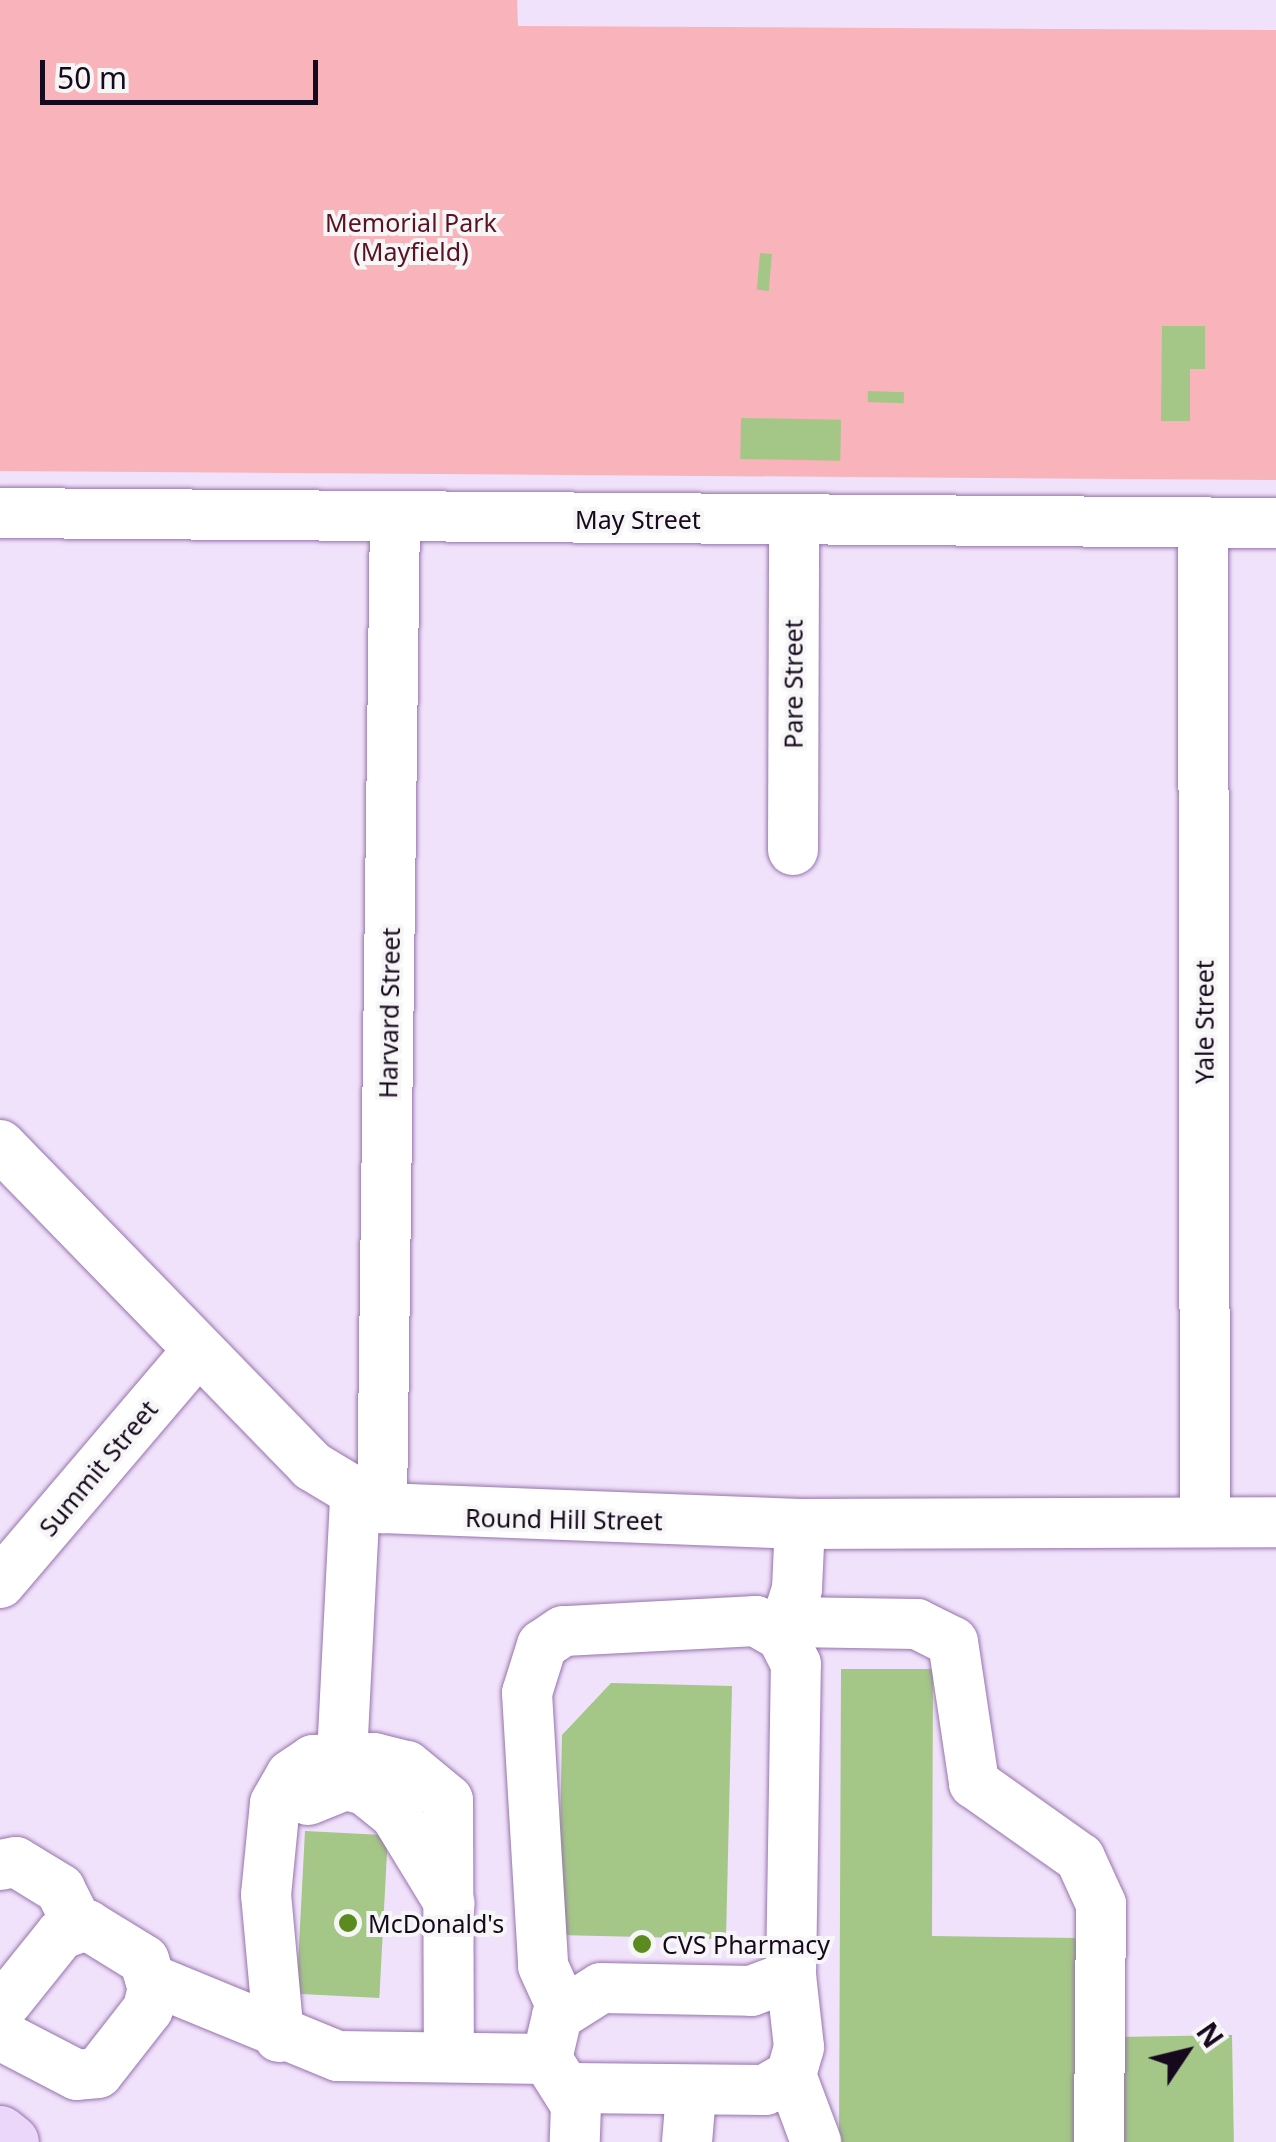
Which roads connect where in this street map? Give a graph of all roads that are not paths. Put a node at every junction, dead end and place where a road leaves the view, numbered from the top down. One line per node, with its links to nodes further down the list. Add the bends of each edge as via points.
1 (0, 513): 2 (street, May Street)
2 (395, 518): 3 (street, May Street); 9 (street, Harvard Street)
3 (794, 519): 4 (street, May Street); 6 (street, Pare Street)
4 (1202, 522): 5 (street, May Street); 10 (street, Yale Street)
5 (1276, 522)
6 (793, 850)
7 (0, 1145): 8 (street)
8 (196, 1352): 9 (street); 13 (street, Summit Street)
9 (369, 1503): 12 (street, Round Hill Street); 15 (street, Harvard Street)
10 (1205, 1522): 11 (street, Round Hill Street); 12 (street, Round Hill Street)
11 (1276, 1522)
12 (800, 1524): 14 (street)
13 (0, 1583)
14 (786, 1629): 19 (street, via 796,1664); 21 (street, via 706,1622 564,1630 542,1645 528,1693); 33 (street, via 917,1624 954,1642 974,1782 1080,1858 1100,1904)
15 (354, 1773): 17 (street, via 428,1859); 17 (street, via 408,1766 448,1800); 24 (street, via 291,1774 275,1803 271,1972)
16 (0, 1865): 18 (street, via 16,1862 60,1889)
17 (452, 1908): 25 (street)
18 (79, 1927): 20 (street, via 144,1960); 22 (street, via 61,1934)
19 (794, 1956): 21 (street, via 751,1991); 27 (street, via 799,2047)
20 (150, 1980): 23 (street, via 148,2009 98,2073 78,2075); 24 (street)
21 (553, 1988): 26 (street)
22 (0, 2010)
23 (0, 2035)
24 (279, 2037): 25 (street, via 338,2056)
25 (449, 2056): 26 (street)
26 (558, 2074): 28 (street); 31 (street)
27 (791, 2075): 28 (street); 32 (street)
28 (689, 2118)
29 (0, 2132): 30 (main road)
30 (11, 2142)
31 (575, 2142)
32 (816, 2142)
33 (1099, 2142)

